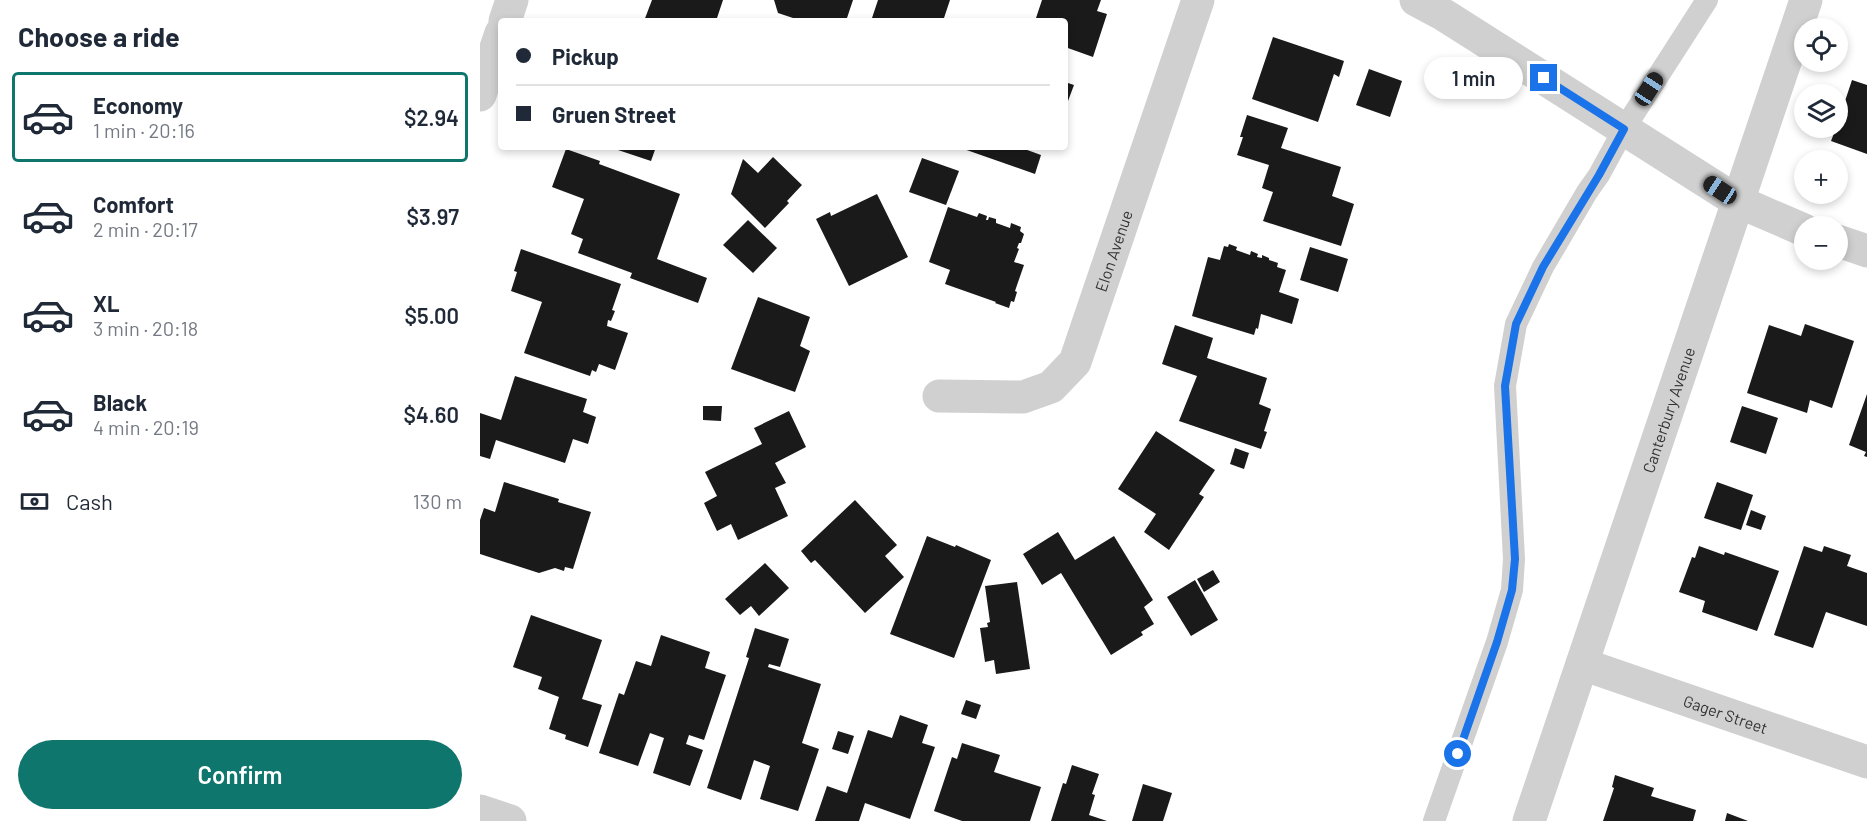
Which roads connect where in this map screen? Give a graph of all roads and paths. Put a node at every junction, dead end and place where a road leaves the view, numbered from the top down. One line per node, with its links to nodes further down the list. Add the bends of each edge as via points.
1 (512, 0): 6 (street)
2 (1198, 0): 14 (street, Elon Avenue, via 1075,362 1051,387 1023,397)
3 (1416, 0): 9 (street)
4 (1707, 0): 9 (lane)
5 (1806, 0): 10 (street, Canterbury Avenue)
6 (506, 18)
7 (498, 42): 8 (street)
8 (480, 94)
9 (1624, 129): 10 (street); 19 (lane, via 1543,267 1516,324 1505,386 1515,559 1512,590)
10 (1737, 201): 11 (street); 15 (street, Canterbury Avenue)
11 (1794, 226)
12 (1848, 244): 13 (street)
13 (1867, 251)
14 (939, 396)
15 (1582, 664): 16 (street, Gager Street); 20 (street, Canterbury Avenue)
16 (1867, 762)
17 (480, 811): 18 (street)
18 (510, 821)
19 (1434, 821)
20 (1528, 821)

